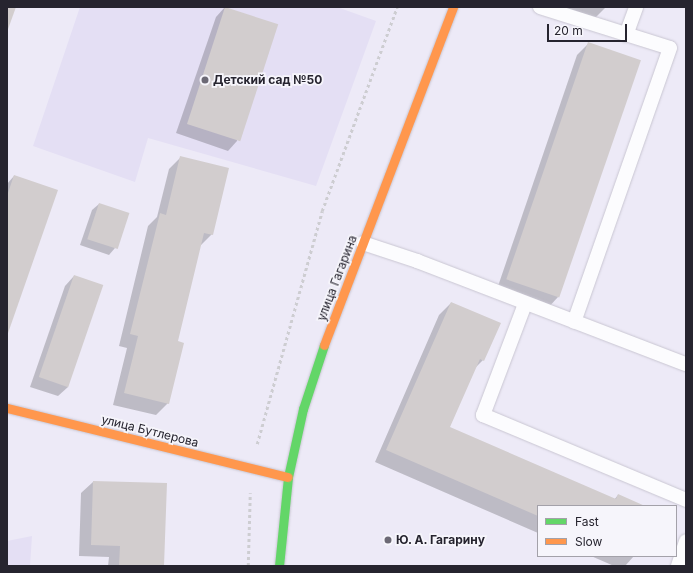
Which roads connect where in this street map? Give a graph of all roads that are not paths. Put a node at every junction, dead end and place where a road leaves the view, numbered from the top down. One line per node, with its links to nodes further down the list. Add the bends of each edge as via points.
1 (453, 7): 5 (street, улица Гагарина)
2 (540, 7): 4 (lane)
3 (636, 7): 4 (lane)
4 (626, 35): 7 (lane, via 670,48)
5 (363, 243): 6 (lane, via 417,261); 10 (street, улица Гагарина, via 303,409)
6 (525, 304): 7 (lane); 11 (lane, via 483,415)
7 (574, 322): 8 (lane)
8 (686, 364)
9 (7, 408): 10 (street, улица Бутлерова)
10 (288, 477): 13 (street, улица Гагарина)
11 (686, 500)
12 (686, 541): 14 (lane)
13 (279, 566)
14 (678, 566)

